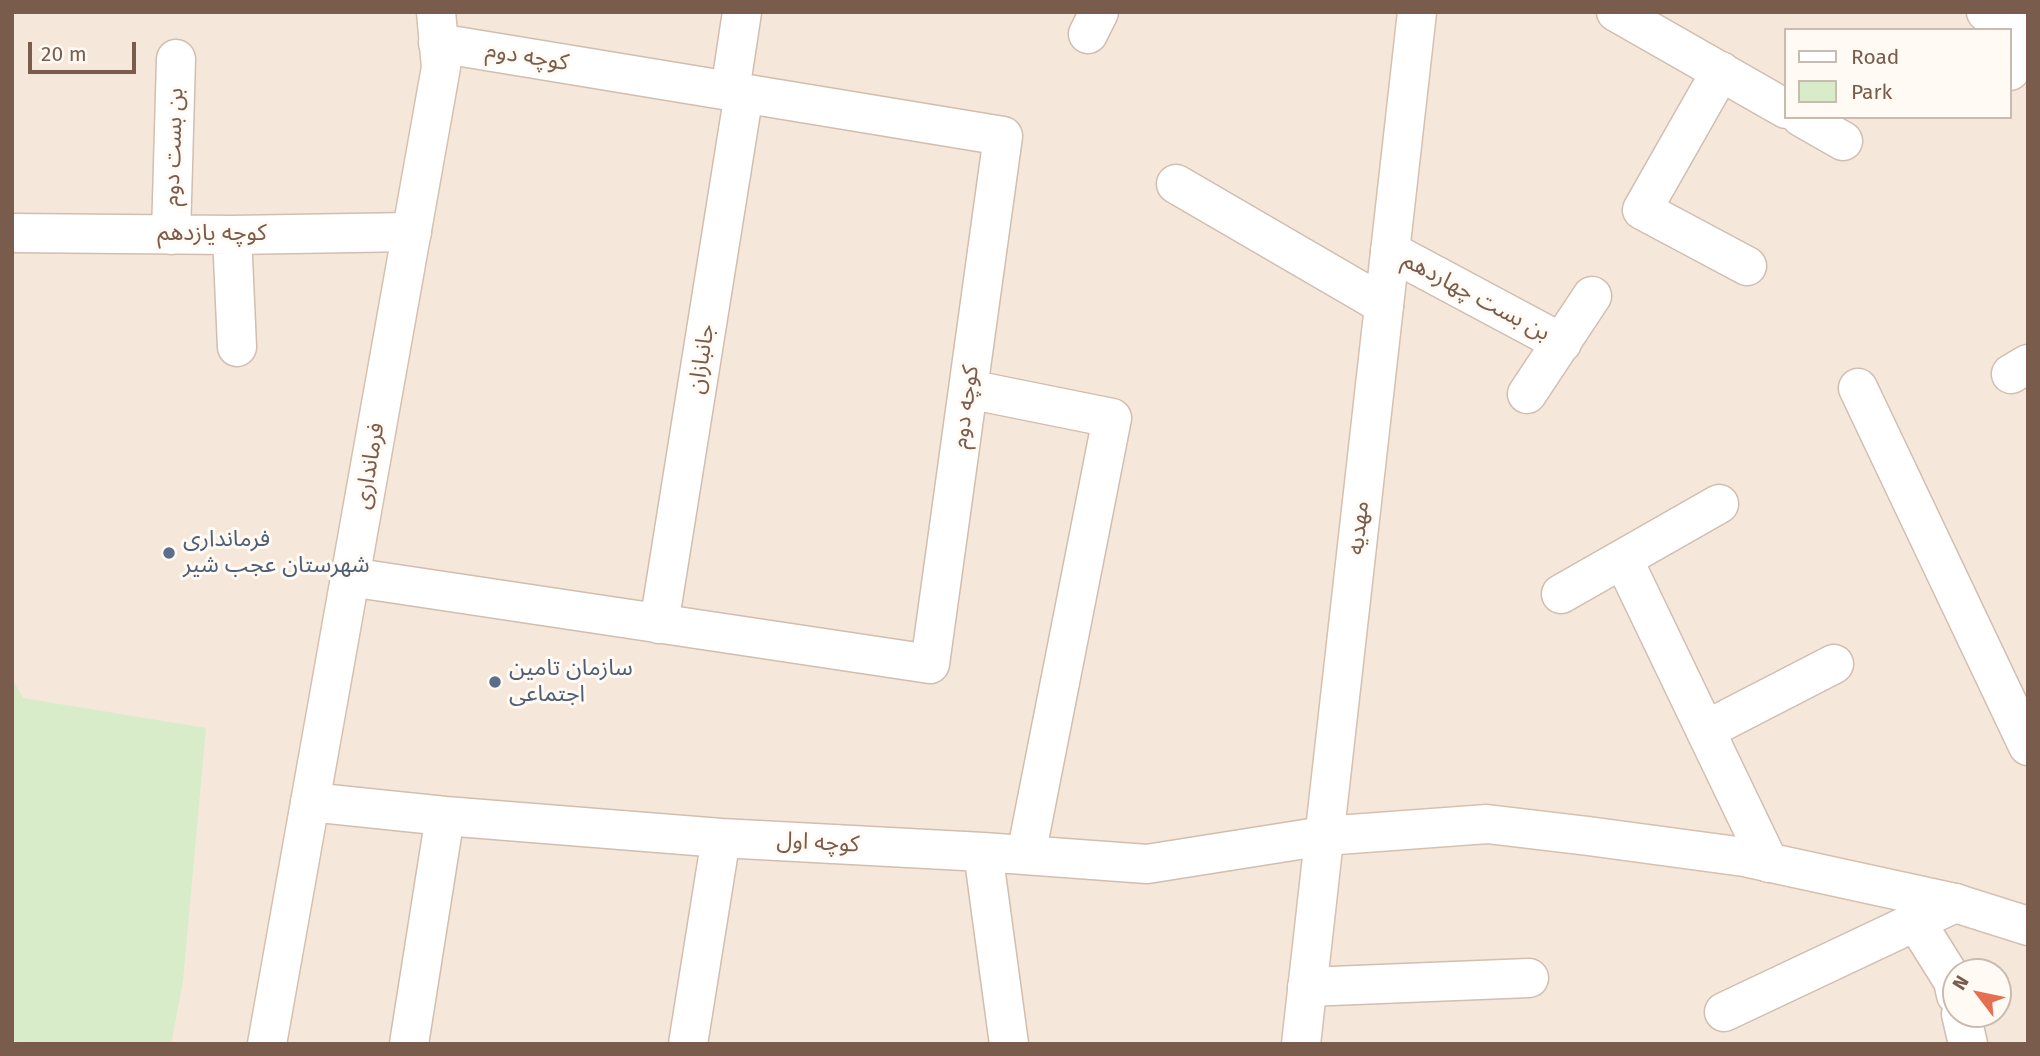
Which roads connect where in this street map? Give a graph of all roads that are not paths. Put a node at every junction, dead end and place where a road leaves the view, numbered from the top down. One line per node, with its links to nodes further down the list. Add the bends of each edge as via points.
1 (742, 12): 11 (street, جانبازان)
2 (1417, 12): 20 (street, مهدیه)
3 (1616, 12): 10 (street)
4 (1986, 12): 6 (street)
5 (437, 28): 11 (street, کوچه دوم); 16 (street, فرمانداری, via 441,67)
6 (2028, 35)
7 (2028, 43): 9 (street)
8 (176, 59): 18 (street, بن بست دوم)
9 (2012, 68)
10 (1721, 71): 12 (street); 21 (street, via 1642,210)
11 (737, 92): 26 (street, کوچه دوم, via 1003,136); 33 (street, جانبازان)
12 (1784, 108)
13 (1804, 119): 14 (street)
14 (1843, 141)
15 (1176, 184): 23 (street)
16 (412, 232): 19 (street, کوچه یازدهم); 31 (street, فرمانداری)
17 (12, 233): 18 (street, کوچه یازدهم)
18 (172, 235): 19 (street, کوچه یازدهم)
19 (232, 235): 25 (street)
20 (1390, 250): 23 (street, مهدیه); 24 (street, بن بست چهاردهم)
21 (1747, 266)
22 (1592, 296): 24 (street)
23 (1384, 305): 39 (street, مهدیه)
24 (1562, 343): 28 (street)
25 (237, 347)
26 (968, 388): 33 (street, کوچه دوم, via 930,664); 42 (street, via 1112,418)
27 (1858, 388): 36 (street)
28 (1527, 394)
29 (1719, 504): 30 (street)
30 (1623, 559): 32 (street); 35 (street)
31 (350, 578): 33 (street, کوچه دوم); 37 (street, فرمانداری)
32 (1561, 593)
33 (659, 624)
34 (1834, 664): 35 (street)
35 (1706, 730): 43 (street)
36 (2028, 746)
37 (310, 802): 38 (street, کوچه اول); 51 (street, فرمانداری)
38 (445, 817): 40 (street, کوچه اول); 52 (street)
39 (1324, 836): 42 (street, کوچه اول, via 1147,864); 43 (street, کوچه اول, via 1487,824); 49 (street, مهدیه)
40 (722, 838): 41 (street, کوچه اول); 53 (street)
41 (983, 852): 42 (street, کوچه اول); 54 (street)
42 (1026, 855)
43 (1769, 863): 44 (street, کوچه اول)
44 (1955, 903): 45 (street); 46 (street, کوچه اول)
45 (1916, 922): 47 (street); 50 (street)
46 (2028, 926)
47 (1942, 965)
48 (1529, 978): 49 (street)
49 (1307, 988): 55 (street, مهدیه)
50 (1724, 1012)
51 (267, 1044)
52 (409, 1044)
53 (688, 1044)
54 (1009, 1044)
55 (1301, 1044)

